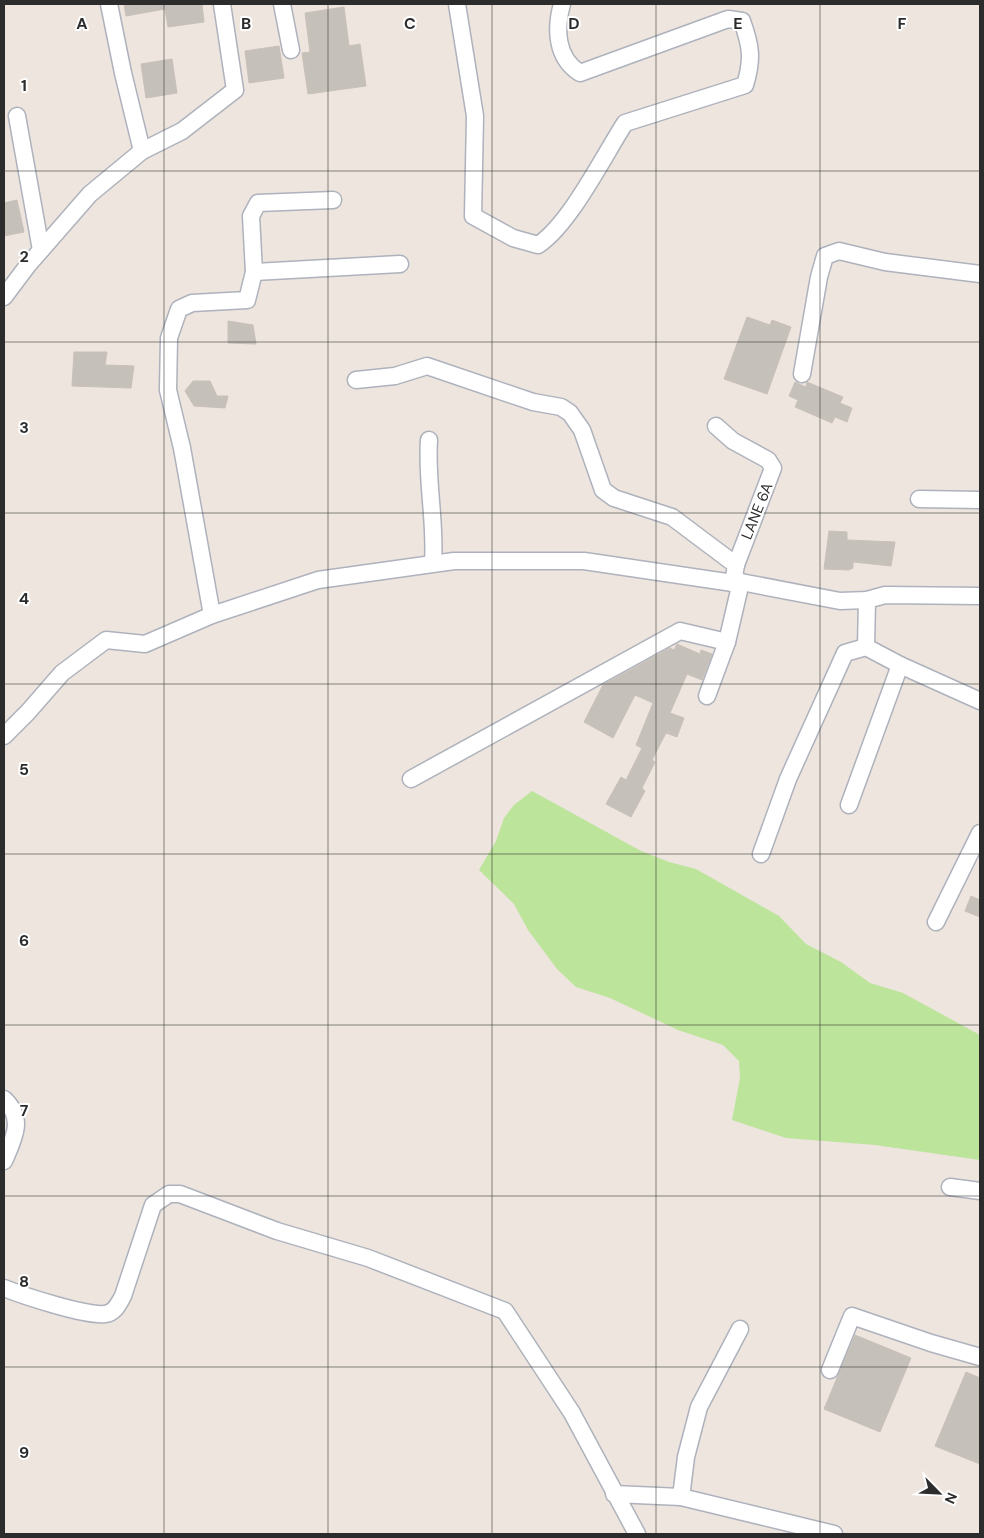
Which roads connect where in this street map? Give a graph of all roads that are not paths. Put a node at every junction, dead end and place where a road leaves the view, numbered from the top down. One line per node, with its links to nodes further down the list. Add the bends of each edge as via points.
1 (110, 4): 8 (street)
2 (222, 4): 8 (street, via 235,90 182,131)
3 (282, 4): 6 (street)
4 (457, 4): 5 (street, via 475,116 473,216 513,238 538,245 551,237 625,123 745,85 752,63 742,21 728,19 580,73 568,65 559,46 558,19)
5 (562, 4)
6 (291, 50)
7 (17, 116): 10 (street)
8 (142, 151): 10 (street, via 90,194)
9 (333, 200): 12 (street, via 258,203 251,216)
10 (41, 250): 14 (street)
11 (400, 264): 12 (street)
12 (254, 272): 26 (street, via 247,300 192,303 179,309 170,338 168,390 182,448)
13 (980, 274): 15 (street, via 885,262 839,251 825,256)
14 (4, 297)
15 (802, 374)
16 (356, 380): 22 (street, via 395,376 427,366 533,402 561,407 570,413 582,430 603,490 614,498 672,517)
17 (716, 426): 22 (street, LANE 6A, via 768,460 773,468)
18 (429, 440): 21 (street, via 435,536)
19 (919, 498): 20 (street)
20 (980, 500)
21 (433, 563): 23 (street, via 584,561); 26 (street, via 318,580)
22 (736, 565): 23 (street)
23 (737, 583): 25 (street, via 840,601); 27 (street)
24 (980, 596): 25 (street, via 885,595)
25 (868, 600): 28 (street)
26 (212, 615): 32 (street, via 145,644 106,640 62,673)
27 (727, 642): 30 (street); 33 (street, via 680,630)
28 (866, 647): 29 (street); 36 (street, via 845,653 788,779)
29 (900, 665): 31 (street); 34 (street)
30 (707, 696)
31 (980, 701)
32 (4, 736)
33 (411, 778)
34 (849, 805)
35 (980, 834): 37 (street)
36 (761, 854)
37 (936, 922)
38 (4, 1099): 39 (street, via 12,1107 16,1121 14,1138)
39 (4, 1161)
40 (950, 1187): 41 (street)
41 (980, 1191)
42 (4, 1288): 46 (street, via 78,1310 111,1312 123,1296 153,1205 169,1194 180,1194 278,1231 368,1258 505,1311 572,1413)
43 (740, 1329): 47 (street, via 699,1407 686,1457)
44 (980, 1358): 45 (street, via 852,1316)
45 (830, 1370)
46 (614, 1494): 47 (street); 48 (street)
47 (681, 1497): 49 (street)
48 (637, 1534)
49 (834, 1534)

